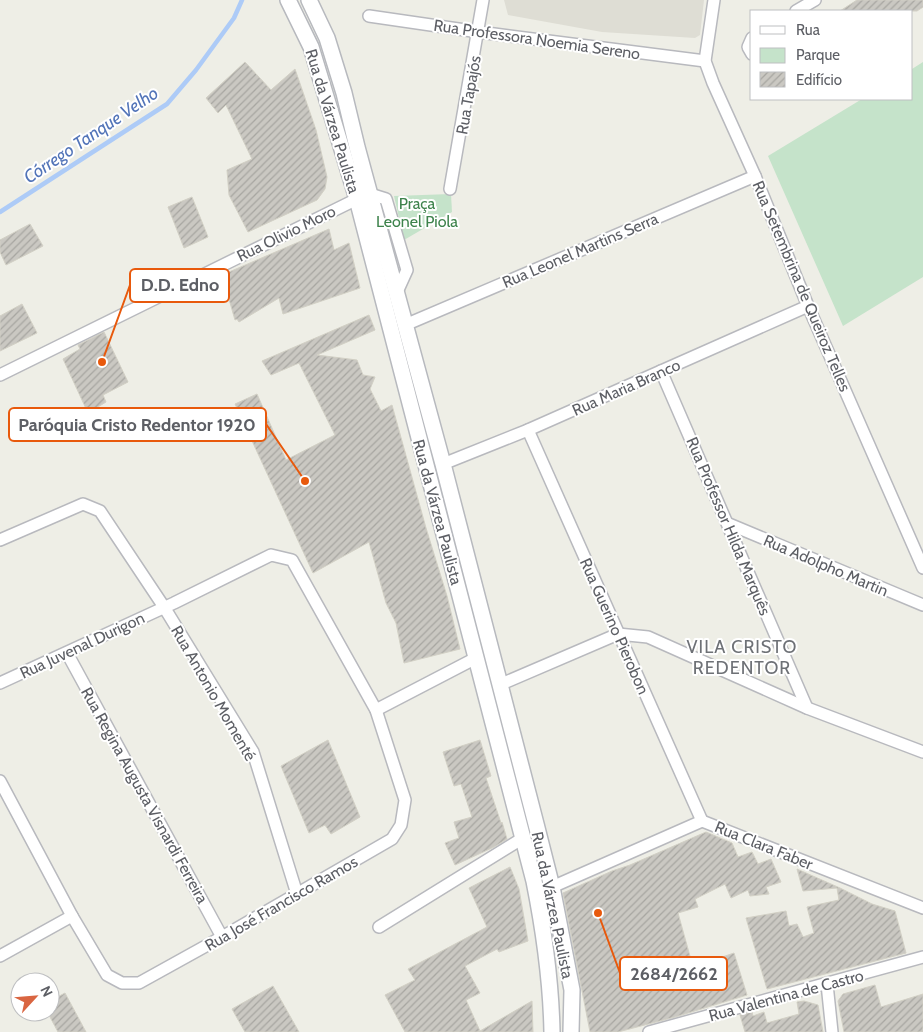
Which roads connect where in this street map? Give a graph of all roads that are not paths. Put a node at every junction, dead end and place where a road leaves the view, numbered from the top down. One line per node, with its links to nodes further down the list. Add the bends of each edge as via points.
1 (288, 0): 12 (main road, Rua da Várzea Paulista, via 311,47)
2 (309, 0): 12 (main road, Rua da Várzea Paulista, via 327,38 344,93)
3 (484, 0): 8 (street, Rua Tapajós)
4 (714, 0): 9 (street, Rua Setembrina de Queiroz Telles)
5 (815, 0): 6 (street)
6 (798, 10)
7 (369, 16): 8 (street, Rua Professora Noemia Sereno)
8 (479, 32): 9 (street, Rua Professora Noemia Sereno); 11 (street, Rua Tapajós)
9 (705, 61): 10 (street, Rua Setembrina de Queiroz Telles)
10 (755, 176): 13 (street, Rua Setembrina de Queiroz Telles); 14 (street, Rua Leonel Martins Serra)
11 (450, 189)
12 (363, 196): 14 (main road, Rua da Várzea Paulista); 16 (street, Rua Olivio Moro); 26 (main road, Rua da Várzea Paulista)
13 (808, 306): 15 (street, Rua Maria Branco); 21 (street, Rua Setembrina de Queiroz Telles)
14 (406, 325): 18 (main road, Rua da Várzea Paulista)
15 (661, 371): 17 (street, Rua Maria Branco); 19 (street, Rua Professor Hilda Marquês)
16 (0, 375)
17 (528, 430): 18 (street, Rua Maria Branco); 24 (street, Rua Guerino Pierobon)
18 (442, 464): 28 (main road, Rua da Várzea Paulista)
19 (729, 524): 22 (street, Rua Adolpho Martin); 29 (street, Rua Professor Hilda Marquês)
20 (0, 540): 23 (street, Rua Antonio Momenté, via 83,504 100,511)
21 (923, 568)
22 (923, 605)
23 (164, 607): 25 (street, Rua Juvenal Durigon); 30 (street, Rua Juvenal Durigon, via 271,555 292,560); 36 (street, Rua Antonio Momenté, via 253,752)
24 (618, 634): 28 (street); 29 (street, via 648,637); 33 (street, Rua Guerino Pierobon)
25 (67, 653): 27 (street, Rua Juvenal Durigon); 40 (street, Rua Regina Augusta Visnardi Ferreira)
26 (476, 658): 30 (street); 34 (main road, Rua da Várzea Paulista)
27 (0, 683)
28 (499, 685): 35 (main road, Rua da Várzea Paulista)
29 (807, 708): 31 (street)
30 (376, 710): 36 (street, Rua José Francisco Ramos, via 404,800 401,825 392,839)
31 (923, 752)
32 (0, 781): 38 (street, Rua José Francisco Ramos)
33 (702, 821): 35 (street, Rua Clara Faber); 37 (street, Rua Clara Faber)
34 (523, 838): 39 (street); 44 (main road, Rua da Várzea Paulista, via 542,922 551,992)
35 (552, 888): 45 (main road, Rua da Várzea Paulista, via 572,990)
36 (297, 894): 40 (street, Rua José Francisco Ramos)
37 (923, 908)
38 (72, 916): 40 (street, Rua José Francisco Ramos, via 107,975 122,983 139,983); 41 (street)
39 (379, 927)
40 (222, 938)
41 (0, 956)
42 (923, 957): 43 (street, Rua Valentina de Castro)
43 (827, 984): 46 (street, Rua Valentina de Castro); 47 (street)
44 (552, 1032)
45 (572, 1032)
46 (650, 1032)
47 (832, 1032)

